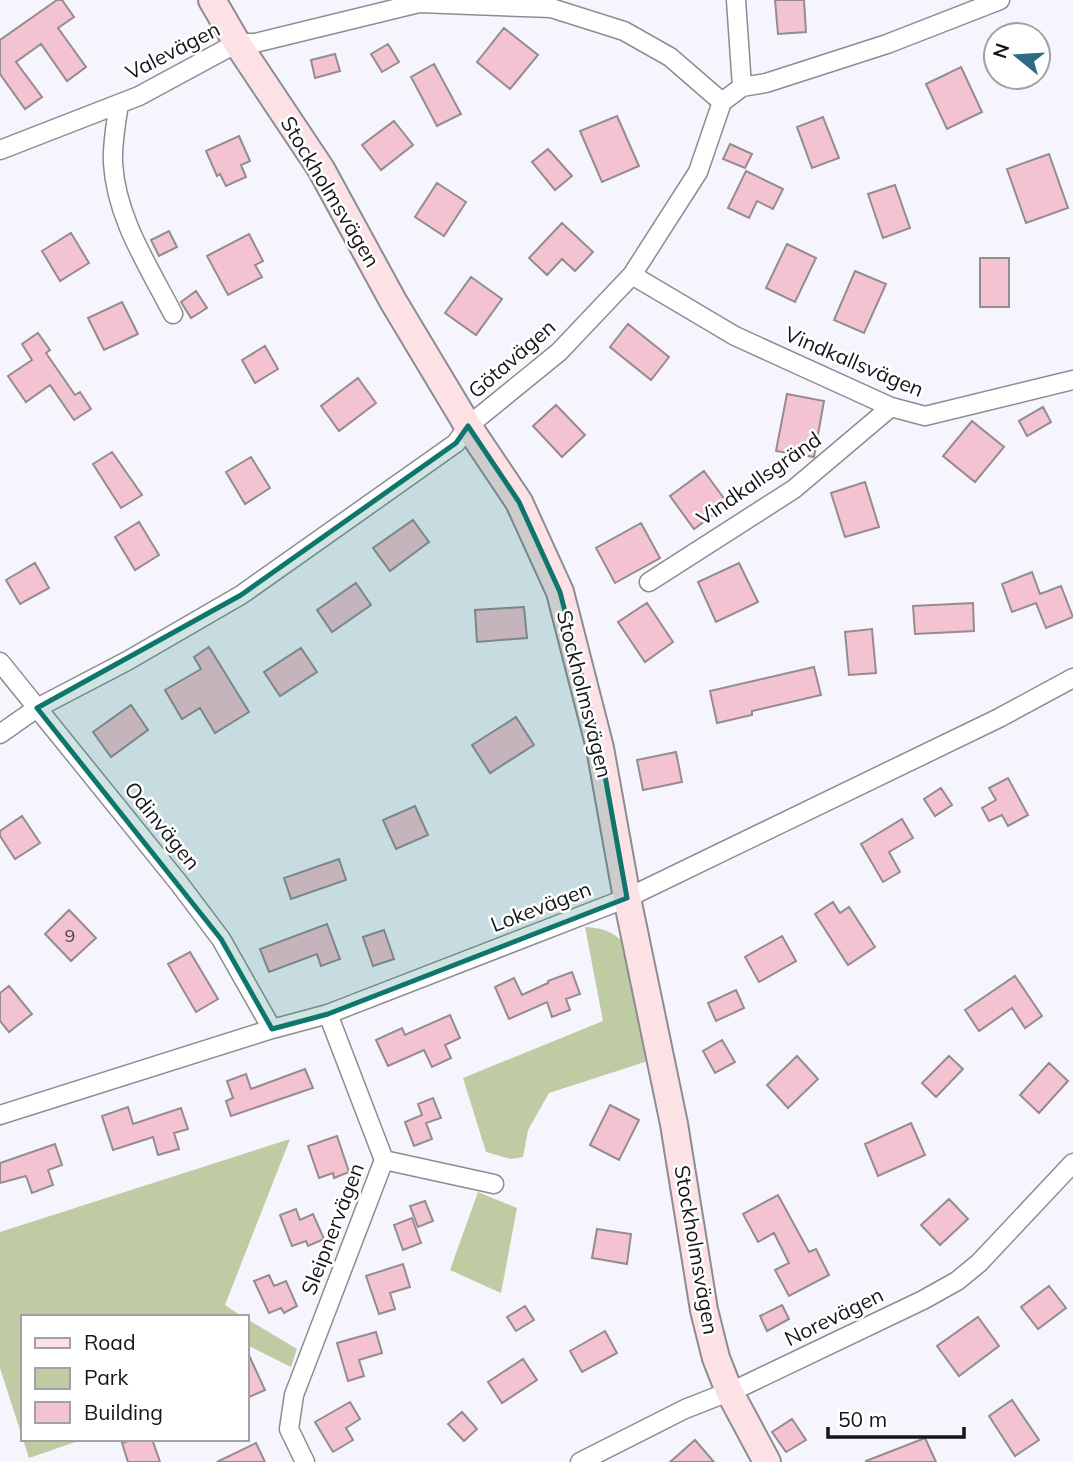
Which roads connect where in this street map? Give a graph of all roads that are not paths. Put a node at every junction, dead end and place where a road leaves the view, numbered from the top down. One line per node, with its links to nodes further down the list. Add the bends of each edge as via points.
1 (212, 0): 4 (street, Stockholmsvägen)
2 (736, 0): 5 (street)
3 (999, 0): 5 (street, via 887,44)
4 (237, 43): 6 (street, Valevägen, via 256,43 419,3 551,8 624,31 670,58); 7 (street, Valevägen); 13 (street, Stockholmsvägen, via 321,169)
5 (742, 87): 6 (street)
6 (722, 102): 9 (street, Götavägen, via 698,172)
7 (119, 104): 8 (street, Valevägen); 10 (street, via 115,182 130,231)
8 (0, 150)
9 (632, 275): 12 (street, Vindkallsvägen, via 735,336); 13 (street, Götavägen, via 559,352)
10 (173, 314)
11 (1073, 380): 12 (street, Vindkallsvägen, via 925,416)
12 (891, 407): 14 (street, Vindkallsgränd, via 794,489)
13 (468, 426): 17 (street, Götavägen, via 456,443 241,595); 19 (street, Stockholmsvägen, via 519,502 560,592 600,748)
14 (649, 582)
15 (0, 662): 17 (street, Odinvägen)
16 (1073, 678): 19 (street, Lokevägen)
17 (37, 708): 18 (street, Götavägen); 21 (street, Odinvägen, via 221,939)
18 (0, 734)
19 (626, 898): 20 (street, Lokevägen); 26 (street, Stockholmsvägen, via 674,1124 704,1310)
20 (328, 1014): 21 (street, Lokevägen); 23 (street, Sleipnervägen)
21 (272, 1029): 22 (street, Lokevägen)
22 (0, 1115)
23 (384, 1160): 25 (street); 27 (street, Sleipnervägen, via 294,1395 289,1429)
24 (1073, 1163): 26 (street, Norevägen, via 957,1281)
25 (494, 1184)
26 (729, 1391): 28 (street, Norevägen); 29 (street, Stockholmsvägen)
27 (305, 1462)
28 (580, 1462)
29 (766, 1462)

